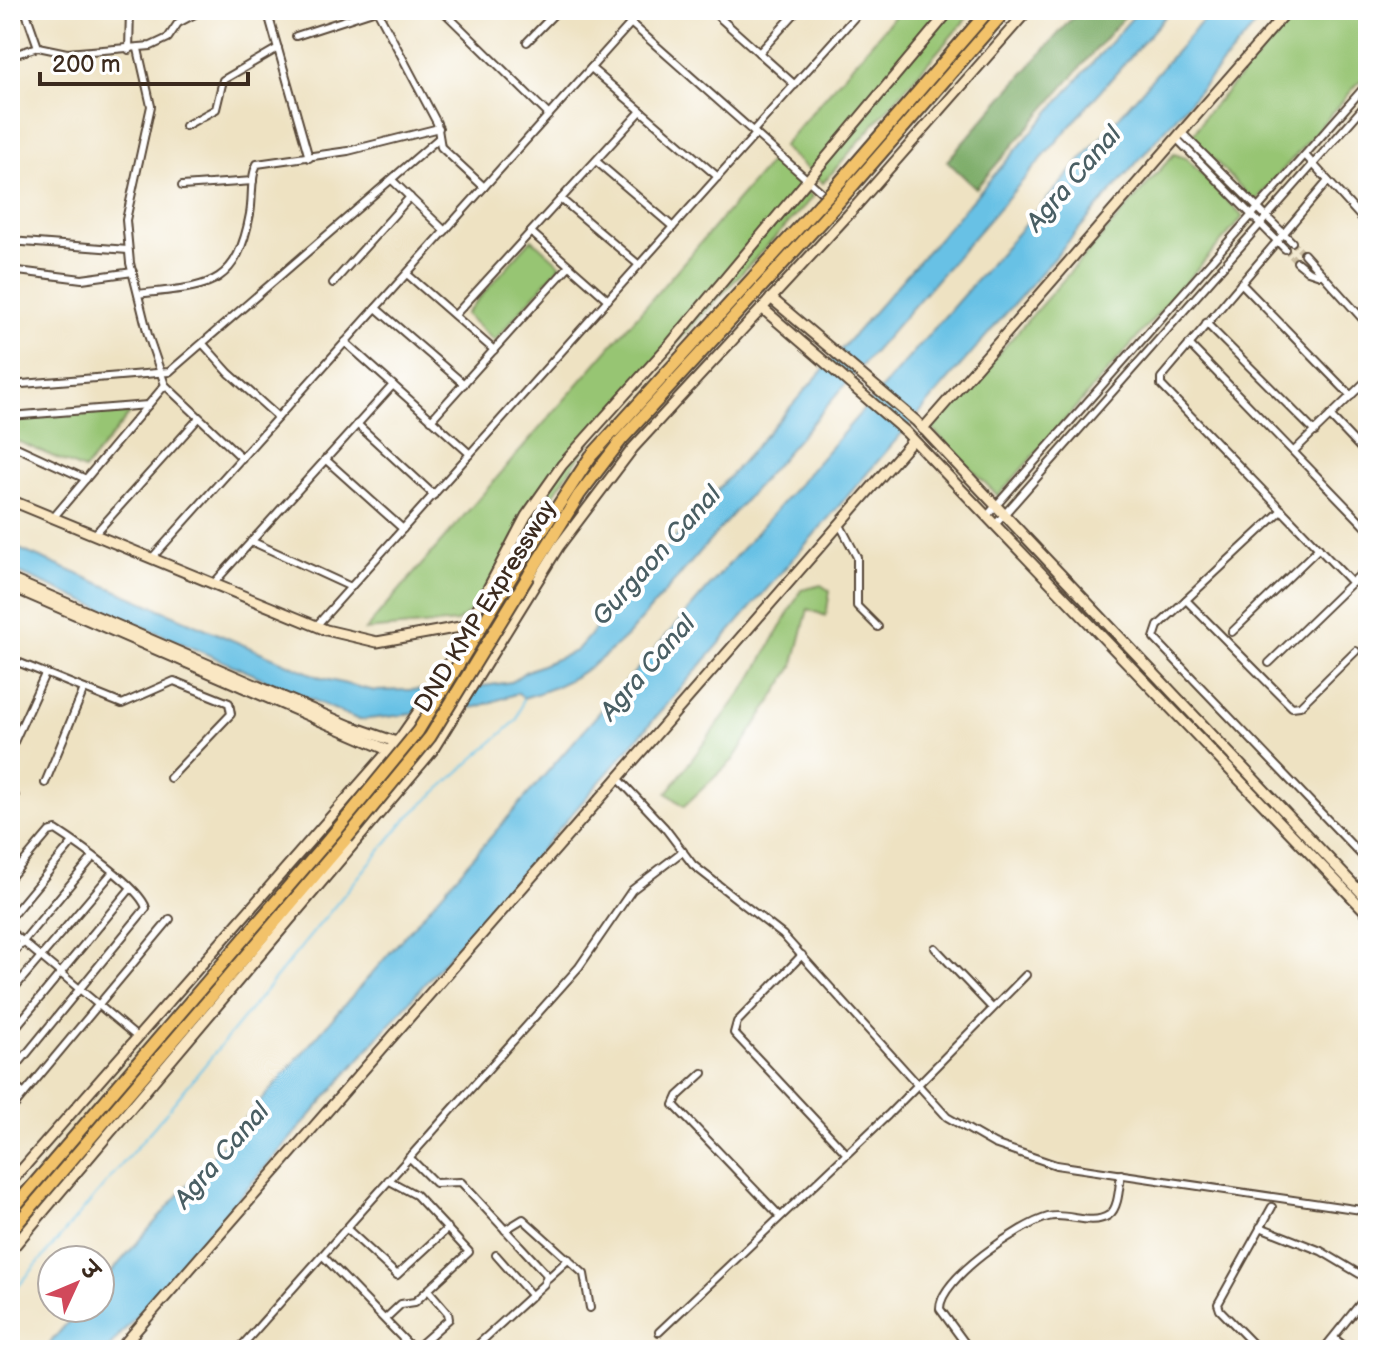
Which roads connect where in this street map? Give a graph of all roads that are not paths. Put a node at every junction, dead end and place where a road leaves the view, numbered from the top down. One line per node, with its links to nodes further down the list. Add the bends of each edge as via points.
1 (25, 10): 22 (street)
2 (130, 10): 25 (street)
3 (202, 10): 24 (street, via 178,23 168,38)
4 (267, 10): 23 (street)
5 (377, 10): 20 (street); 35 (street)
6 (442, 10): 33 (street)
7 (558, 10): 21 (street)
8 (616, 10): 19 (street)
9 (711, 10): 26 (street)
10 (783, 10): 18 (street)
11 (798, 10): 18 (street)
12 (861, 10): 30 (street)
13 (950, 10): 44 (street)
14 (989, 10): 50 (highway, DND KMP Expressway)
15 (1006, 10): 50 (highway, DND KMP Expressway)
16 (1028, 10): 55 (street)
17 (1288, 10): 37 (street)
18 (792, 17): 26 (street)
19 (631, 23): 28 (street); 36 (street)
20 (296, 36)
21 (527, 42)
22 (38, 47): 25 (street, via 67,53); 27 (street)
23 (278, 48): 34 (street, via 223,80 216,109); 40 (street)
24 (138, 49): 25 (street); 66 (street, via 151,106 126,220)
25 (129, 50)
26 (759, 53): 30 (street)
27 (10, 56)
28 (591, 68): 32 (street); 33 (street)
29 (1368, 83): 39 (street)
30 (795, 85): 36 (street)
31 (1368, 102): 42 (street)
32 (641, 111): 41 (street); 43 (street)
33 (549, 115): 49 (street)
34 (185, 126)
35 (439, 128): 38 (street); 40 (street)
36 (755, 133): 43 (street); 44 (street)
37 (1181, 137): 54 (street); 103 (street)
38 (439, 138): 45 (street); 49 (street, via 445,153)
39 (1305, 155): 42 (street); 54 (street)
40 (309, 158): 46 (street, via 260,163)
41 (596, 161): 52 (street); 58 (street)
42 (1313, 164): 47 (street); 56 (street)
43 (718, 177): 58 (street)
44 (806, 178): 55 (street); 129 (street, via 672,342 562,465 526,516)
45 (392, 180): 51 (street); 87 (street)
46 (253, 181): 48 (street); 77 (street, via 241,254 234,266 196,287)
47 (1328, 181): 57 (street); 61 (street)
48 (182, 186)
49 (484, 187): 59 (street)
50 (838, 194): 53 (highway, DND KMP Expressway, bridge)
51 (410, 197): 59 (street); 75 (street)
52 (561, 199): 60 (street); 69 (street)
53 (825, 208): 156 (highway, DND KMP Expressway, bridge, via 622,439 579,495 430,737 393,787); 156 (highway, DND KMP Expressway, bridge, via 598,447 418,731)
54 (1255, 212): 56 (street); 115 (street)
55 (848, 215): 78 (street)
56 (1264, 220): 61 (street); 62 (street); 117 (street)
57 (1368, 224)
58 (673, 227): 69 (street)
59 (445, 231): 73 (street)
60 (531, 232): 70 (street); 82 (street)
61 (1283, 233): 62 (street); 64 (street)
62 (1277, 240): 65 (street); 76 (street)
63 (10, 241): 66 (street)
64 (1292, 242)
65 (1285, 249)
66 (128, 250): 72 (street)
67 (1304, 254): 74 (street)
68 (1297, 262): 74 (street)
69 (639, 265): 79 (street)
70 (569, 266): 79 (street); 88 (street)
71 (10, 270): 72 (street, via 82,279)
72 (133, 272): 77 (street)
73 (407, 274): 80 (street); 82 (street)
74 (1320, 275): 84 (street)
75 (333, 283)
76 (1241, 283): 83 (street); 95 (street)
77 (138, 294): 89 (street)
78 (771, 298): 81 (street); 103 (street)
79 (608, 300): 108 (street)
80 (376, 308): 85 (street); 91 (street)
81 (762, 308): 105 (street); 135 (street, via 633,448)
82 (455, 315): 88 (street)
83 (1206, 323): 86 (street); 104 (street)
84 (1368, 325)
85 (345, 342): 94 (street); 99 (street)
86 (1189, 344): 107 (street); 116 (street, via 1161,378 1162,388)
87 (204, 345): 89 (street); 99 (street)
88 (494, 350): 91 (street)
89 (160, 374): 92 (street); 93 (street)
90 (1368, 379): 95 (street)
91 (464, 384): 101 (street)
92 (10, 385)
93 (165, 385): 96 (street); 100 (street)
94 (393, 385): 101 (street); 102 (street)
95 (1351, 396): 98 (street)
96 (148, 405): 97 (street); 112 (street)
97 (10, 416)
98 (1330, 416): 104 (street); 109 (street)
99 (278, 417): 110 (street)
100 (198, 419): 110 (street); 124 (street)
101 (431, 420): 108 (street)
102 (357, 424): 111 (street); 113 (street)
103 (920, 425): 115 (street)
104 (1315, 432): 107 (street)
105 (913, 440): 118 (street); 120 (street)
106 (10, 444): 112 (street)
107 (1294, 451): 123 (street)
108 (470, 454): 113 (street)
109 (1368, 456)
110 (242, 458): 127 (street)
111 (325, 459): 122 (street); 125 (street)
112 (86, 479): 119 (street)
113 (434, 495): 122 (street)
114 (10, 500): 119 (street)
115 (996, 507): 117 (street); 118 (street)
116 (1282, 510): 126 (street); 136 (street)
117 (1004, 516): 121 (street); 164 (street)
118 (986, 517): 121 (street)
119 (53, 518): 124 (street)
120 (840, 525): 139 (street, via 857,557 857,606); 150 (street)
121 (995, 525): 164 (street)
122 (403, 529): 134 (street)
123 (1368, 529)
124 (94, 535): 127 (street)
125 (251, 541): 132 (street); 134 (street)
126 (1319, 548): 131 (street); 140 (street)
127 (151, 559): 132 (street)
128 (1368, 567): 131 (street)
129 (493, 578): 135 (street); 137 (street)
130 (10, 579): 147 (street)
131 (1352, 583): 143 (street)
132 (213, 584): 138 (street)
133 (10, 586): 148 (street)
134 (351, 587): 138 (street)
135 (526, 598): 154 (street, via 432,751)
136 (1186, 600): 141 (street, via 1292,707 1300,706); 160 (street, via 1155,630 1156,641)
137 (471, 625): 138 (street, via 377,642); 147 (street)
138 (316, 626)
139 (878, 627)
140 (1232, 632)
141 (1356, 651)
142 (10, 659): 144 (street)
143 (1269, 663)
144 (45, 674): 145 (street); 146 (street, via 14,742)
145 (84, 689): 149 (street, via 126,705 174,681 232,705 227,719); 152 (street)
146 (10, 741)
147 (396, 742): 148 (street)
148 (388, 750): 151 (street)
149 (170, 778)
150 (618, 778): 158 (street); 217 (street)
151 (361, 781): 154 (street); 181 (street)
152 (45, 783)
153 (10, 790): 155 (street, via 15,796)
154 (387, 803): 202 (street)
155 (10, 805)
156 (342, 835): 195 (highway, DND KMP Expressway); 201 (highway, DND KMP Expressway)
157 (73, 842): 159 (street); 162 (street, via 51,830); 166 (street)
158 (683, 851): 171 (street); 189 (street, via 632,890 579,967)
159 (93, 857): 161 (street); 169 (street)
160 (1368, 862)
161 (112, 873): 163 (street); 172 (street)
162 (10, 878)
163 (130, 889): 174 (street); 176 (street, via 143,900 145,910)
164 (1366, 900): 165 (street)
165 (1368, 914)
166 (10, 918)
167 (170, 919): 178 (street)
168 (10, 931): 169 (street)
169 (23, 941): 172 (street); 173 (street)
170 (935, 948): 179 (street)
171 (802, 955): 185 (street); 188 (street, via 737,1022 734,1033)
172 (41, 956): 174 (street); 177 (street)
173 (10, 957)
174 (60, 973): 176 (street); 180 (street)
175 (1026, 975): 179 (street)
176 (80, 989): 178 (street); 183 (street)
177 (10, 993)
178 (99, 1005): 181 (street); 186 (street)
179 (992, 1008): 185 (street)
180 (10, 1034)
181 (137, 1037): 192 (street)
182 (703, 1073): 196 (street, via 674,1105)
183 (10, 1074)
184 (10, 1082): 186 (street)
185 (920, 1084): 188 (street); 190 (street, via 947,1117 994,1144 1056,1165)
186 (24, 1094): 187 (street)
187 (10, 1111)
188 (846, 1153): 196 (street)
189 (409, 1157): 191 (street); 200 (street, via 435,1183 461,1182)
190 (1121, 1174): 194 (street); 221 (street, via 1115,1209 1109,1215 1039,1220 991,1250 941,1296 940,1309)
191 (388, 1180): 198 (street, via 411,1191); 199 (street)
192 (10, 1183)
193 (1272, 1207): 197 (street)
194 (1368, 1211)
195 (10, 1212)
196 (779, 1215): 215 (street)
197 (1260, 1227): 207 (street, via 1321,1251); 222 (street, via 1218,1304)
198 (448, 1228): 199 (street, via 397,1275); 208 (street, via 469,1252)
199 (347, 1229): 204 (street)
200 (505, 1230): 205 (street, via 526,1220); 206 (street)
201 (10, 1232)
202 (10, 1251)
203 (496, 1255): 210 (street)
204 (323, 1256): 213 (street); 218 (street)
205 (569, 1259): 206 (street); 211 (street, via 585,1278)
206 (548, 1278): 210 (street)
207 (1368, 1279)
208 (429, 1291): 213 (street, via 412,1304 401,1304); 219 (street, via 449,1319)
209 (1368, 1294): 212 (street)
210 (532, 1296): 220 (street)
211 (590, 1308)
212 (1357, 1310): 214 (street); 216 (street)
213 (385, 1319): 219 (street)
214 (1368, 1319)
215 (659, 1332)
216 (1334, 1338): 223 (street); 224 (street)
217 (119, 1350)
218 (238, 1350)
219 (414, 1350)
220 (472, 1350)
221 (970, 1350)
222 (1259, 1350)
223 (1323, 1350)
224 (1349, 1350)

